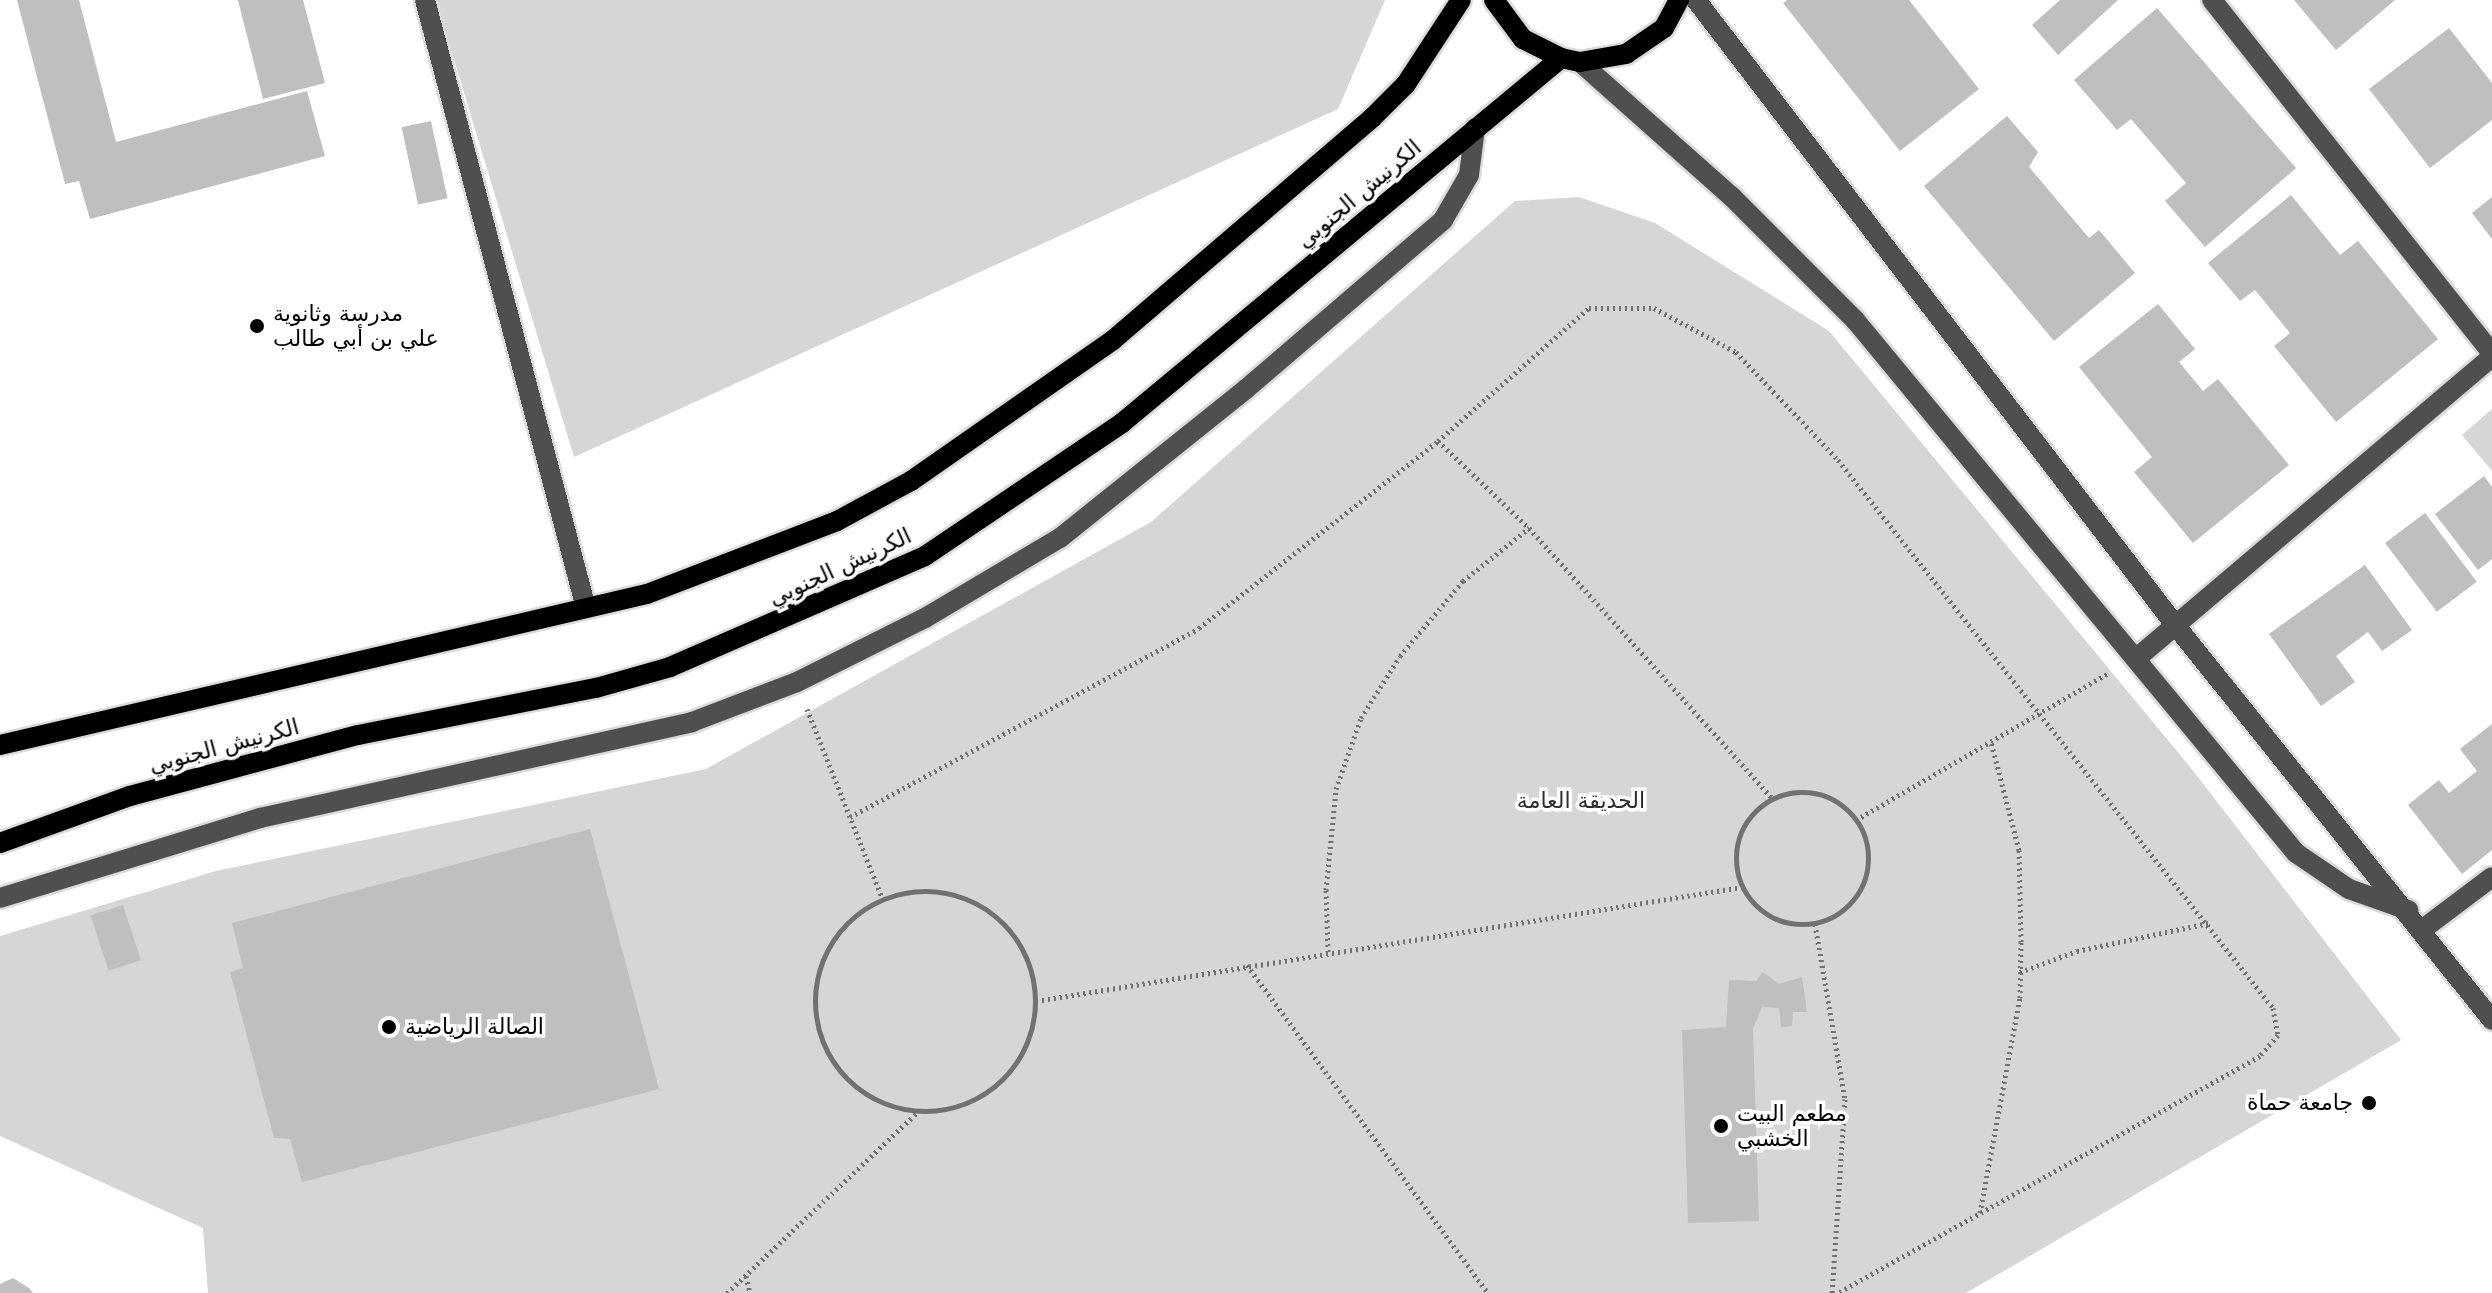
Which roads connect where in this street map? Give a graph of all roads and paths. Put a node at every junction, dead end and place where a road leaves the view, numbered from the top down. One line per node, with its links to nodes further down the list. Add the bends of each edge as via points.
1 (425, 0): 12 (street)
2 (1461, 0): 12 (main road, الكرنيش الجنوبي, via 1406,84 1372,118 1113,340 1006,417 911,481 837,521 660,589)
3 (1494, 0): 7 (main road, via 1523,39)
4 (1679, 0): 7 (main road, via 1664,28 1626,54)
5 (1696, 0): 13 (street)
6 (2212, 0): 9 (street)
7 (1570, 60): 8 (main road, الكرنيش الجنوبي); 14 (street, via 1732,197 1855,320)
8 (1475, 128): 15 (street, via 1469,175 1443,220 1234,399 1060,538 925,618); 22 (main road, الكرنيش الجنوبي, via 1122,423 978,524 888,574 670,667 596,688 358,735 130,796)
9 (2492, 355): 13 (street)
10 (1438, 441): 11 (path); 16 (path, via 1589,308 1654,308 1736,352 1838,460); 20 (path, via 1199,628)
11 (1529, 528): 19 (path); 31 (path, via 1463,581 1400,656 1361,718 1336,789 1326,890)
12 (586, 608): 18 (main road, الكرنيش الجنوبي)
13 (2176, 626): 14 (street); 27 (street)
14 (2138, 657): 16 (path); 27 (street, via 2296,853 2349,889)
15 (797, 682): 20 (path); 26 (street, via 635,738 260,818)
16 (2040, 713): 17 (path); 28 (path)
17 (1991, 742): 21 (path); 33 (path, via 2019,850)
18 (0, 745)
19 (1771, 797): 21 (path, via 1799,791 1821,795); 24 (path, via 1745,824 1737,844)
20 (850, 817): 25 (path)
21 (1856, 820): 29 (path, via 1868,861 1864,882 1853,901)
22 (0, 843)
23 (2492, 877): 30 (street)
24 (1742, 887): 29 (path, via 1773,917); 31 (path)
25 (882, 897): 34 (path, via 954,893 986,908 1013,933 1030,965); 36 (path, via 851,917 827,946 815,981 815,1018 827,1054 850,1083 881,1103)
26 (0, 898)
27 (2408, 910): 30 (street)
28 (2209, 923): 33 (path, via 2077,951); 37 (path, via 2273,1008 2278,1035 2260,1056)
29 (1815, 924): 42 (path, via 1845,1099)
30 (2423, 929): 35 (street)
31 (1328, 952): 32 (path)
32 (1247, 965): 34 (path); 41 (path)
33 (2020, 972): 37 (path, via 2001,1120)
34 (1036, 1001): 36 (path, via 1025,1047 1013,1068 987,1093 954,1108)
35 (2492, 1020)
36 (918, 1112): 38 (path)
37 (1980, 1213): 42 (path)
38 (746, 1276): 39 (path); 40 (path)
39 (727, 1293)
40 (750, 1293)
41 (1488, 1293)
42 (1835, 1293)

